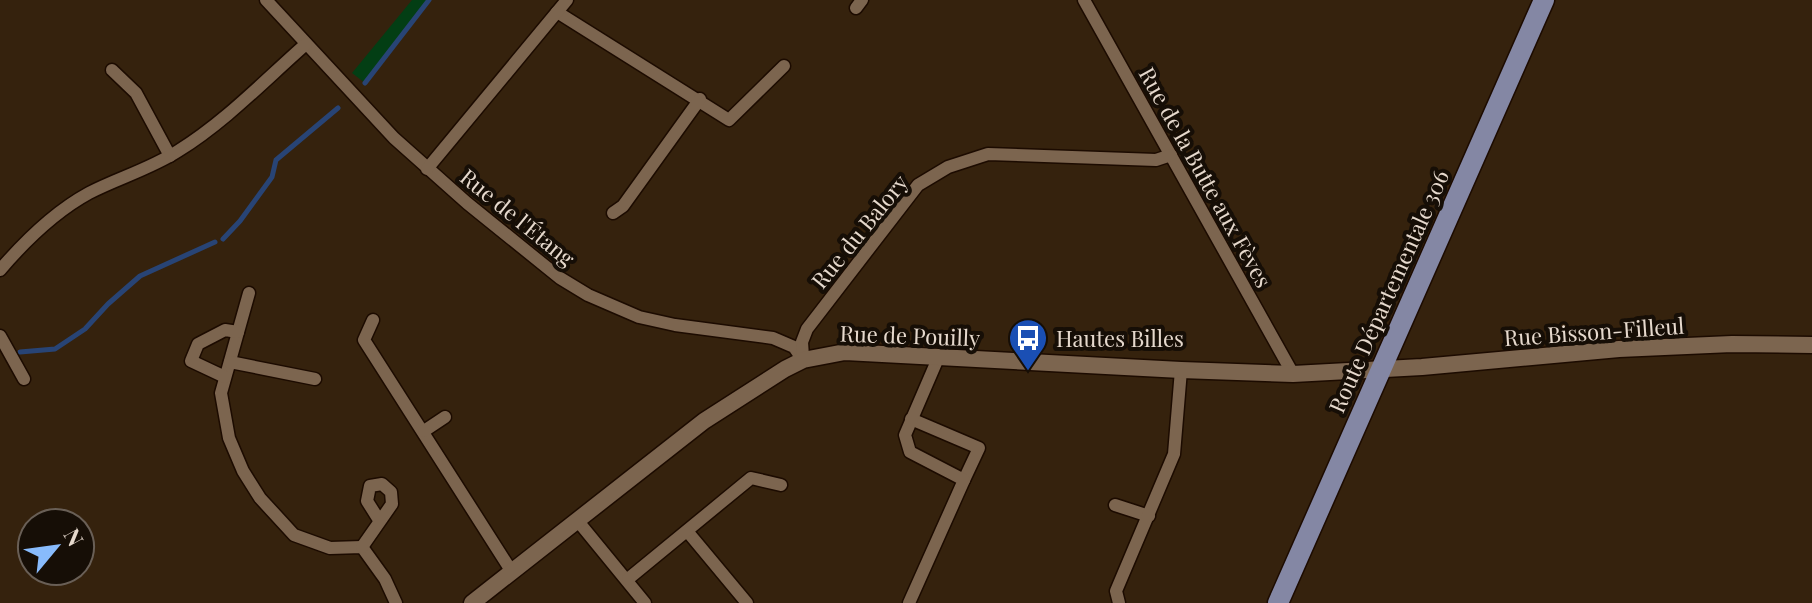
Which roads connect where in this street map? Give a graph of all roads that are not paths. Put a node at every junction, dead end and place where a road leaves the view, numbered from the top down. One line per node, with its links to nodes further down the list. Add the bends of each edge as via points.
1 (567, 0): 5 (street)
2 (1084, 0): 10 (street, Rue de la Butte aux Fèves)
3 (1544, 0): 23 (main road, Route Départementale 306)
4 (269, 1): 6 (street, Rue de l'Étang)
5 (557, 12): 9 (street); 12 (street)
6 (306, 44): 11 (street); 12 (street, Rue de l'Étang)
7 (784, 66): 9 (street, via 729,120)
8 (112, 70): 11 (street, via 136,93)
9 (700, 99): 13 (street)
10 (1171, 155): 21 (street, Rue du Balory, via 1156,160 988,154 933,175 900,207 807,329); 25 (street, Rue de la Butte aux Fèves)
11 (170, 156): 14 (street, via 78,199)
12 (427, 169): 21 (street, Rue de l'Étang, via 529,254 588,295 639,317 773,338 794,347)
13 (613, 213)
14 (0, 270)
15 (249, 293): 17 (street)
16 (373, 320): 31 (street, via 364,340)
17 (238, 332): 22 (street); 26 (street, via 225,330 198,344 191,361)
18 (0, 336): 27 (street)
19 (1812, 345): 23 (street, Rue Bisson-Filleul, via 1633,348)
20 (939, 356): 21 (street, Rue de Pouilly, via 845,352); 24 (street, Rue de Pouilly); 30 (street)
21 (803, 360): 37 (street, Rue de Pouilly, via 676,440)
22 (230, 362): 26 (street); 28 (street)
23 (1380, 369): 25 (street, Rue de Pouilly); 48 (main road, Route Départementale 306)
24 (1181, 370): 25 (street, Rue de Pouilly); 35 (street, via 1174,454)
25 (1293, 374)
26 (225, 377): 39 (street, via 221,393 229,438 266,507 294,535 330,548)
27 (24, 379)
28 (315, 379)
29 (445, 417): 31 (street)
30 (911, 419): 32 (street, via 905,435 910,452); 32 (street, via 979,448)
31 (424, 431): 40 (street)
32 (964, 480): 46 (street)
33 (781, 485): 38 (street, via 751,478)
34 (1115, 505): 35 (street)
35 (1149, 516): 47 (street, via 1116,591)
36 (379, 520): 39 (street)
37 (577, 520): 40 (street, Rue de Pouilly); 41 (street)
38 (687, 531): 41 (street); 45 (street)
39 (362, 547): 42 (street)
40 (512, 572): 43 (street, Rue de Pouilly)
41 (628, 579): 44 (street)
42 (396, 603)
43 (472, 603)
44 (645, 603)
45 (747, 603)
46 (909, 603)
47 (1119, 603)
48 (1278, 603)

